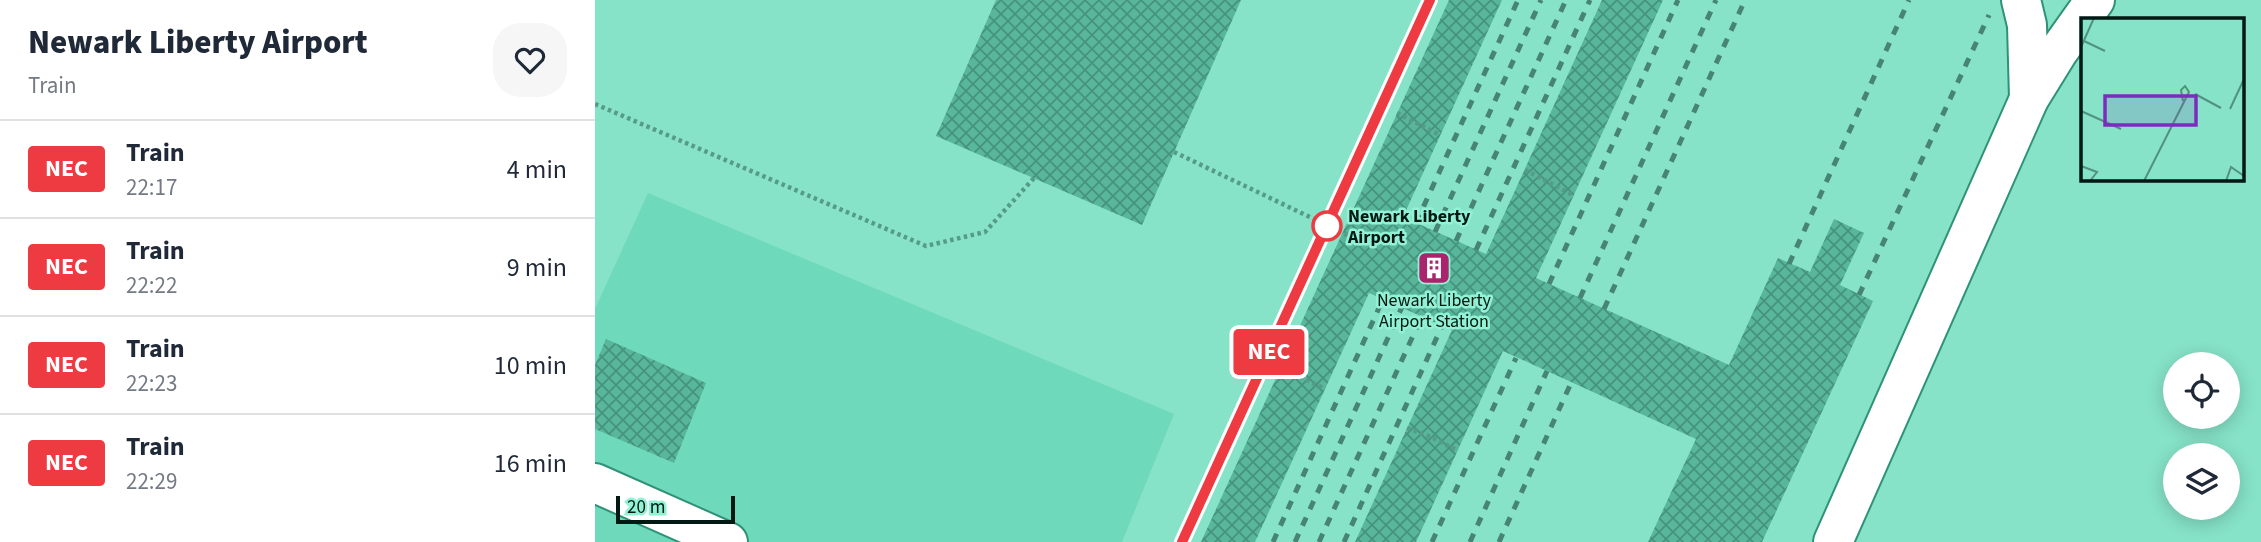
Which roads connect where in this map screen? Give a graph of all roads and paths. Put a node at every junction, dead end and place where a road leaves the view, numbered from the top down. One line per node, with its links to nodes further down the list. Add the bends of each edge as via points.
1 (2021, 0): 5 (lane, via 2027,25)
2 (2095, 0): 3 (lane)
3 (2082, 18)
4 (2081, 20): 5 (lane)
5 (2029, 99): 20 (lane)
6 (595, 104): 11 (path, via 926,246 985,232)
7 (1397, 113): 8 (path)
8 (1440, 135)
9 (1174, 152): 13 (path, bridge)
10 (1525, 170): 12 (path)
11 (1034, 177)
12 (1573, 195)
13 (1362, 242)
14 (1280, 370): 15 (path)
15 (1325, 389)
16 (1407, 428): 17 (path)
17 (1458, 451)
18 (595, 483): 19 (lane)
19 (728, 542)
20 (1833, 542)

